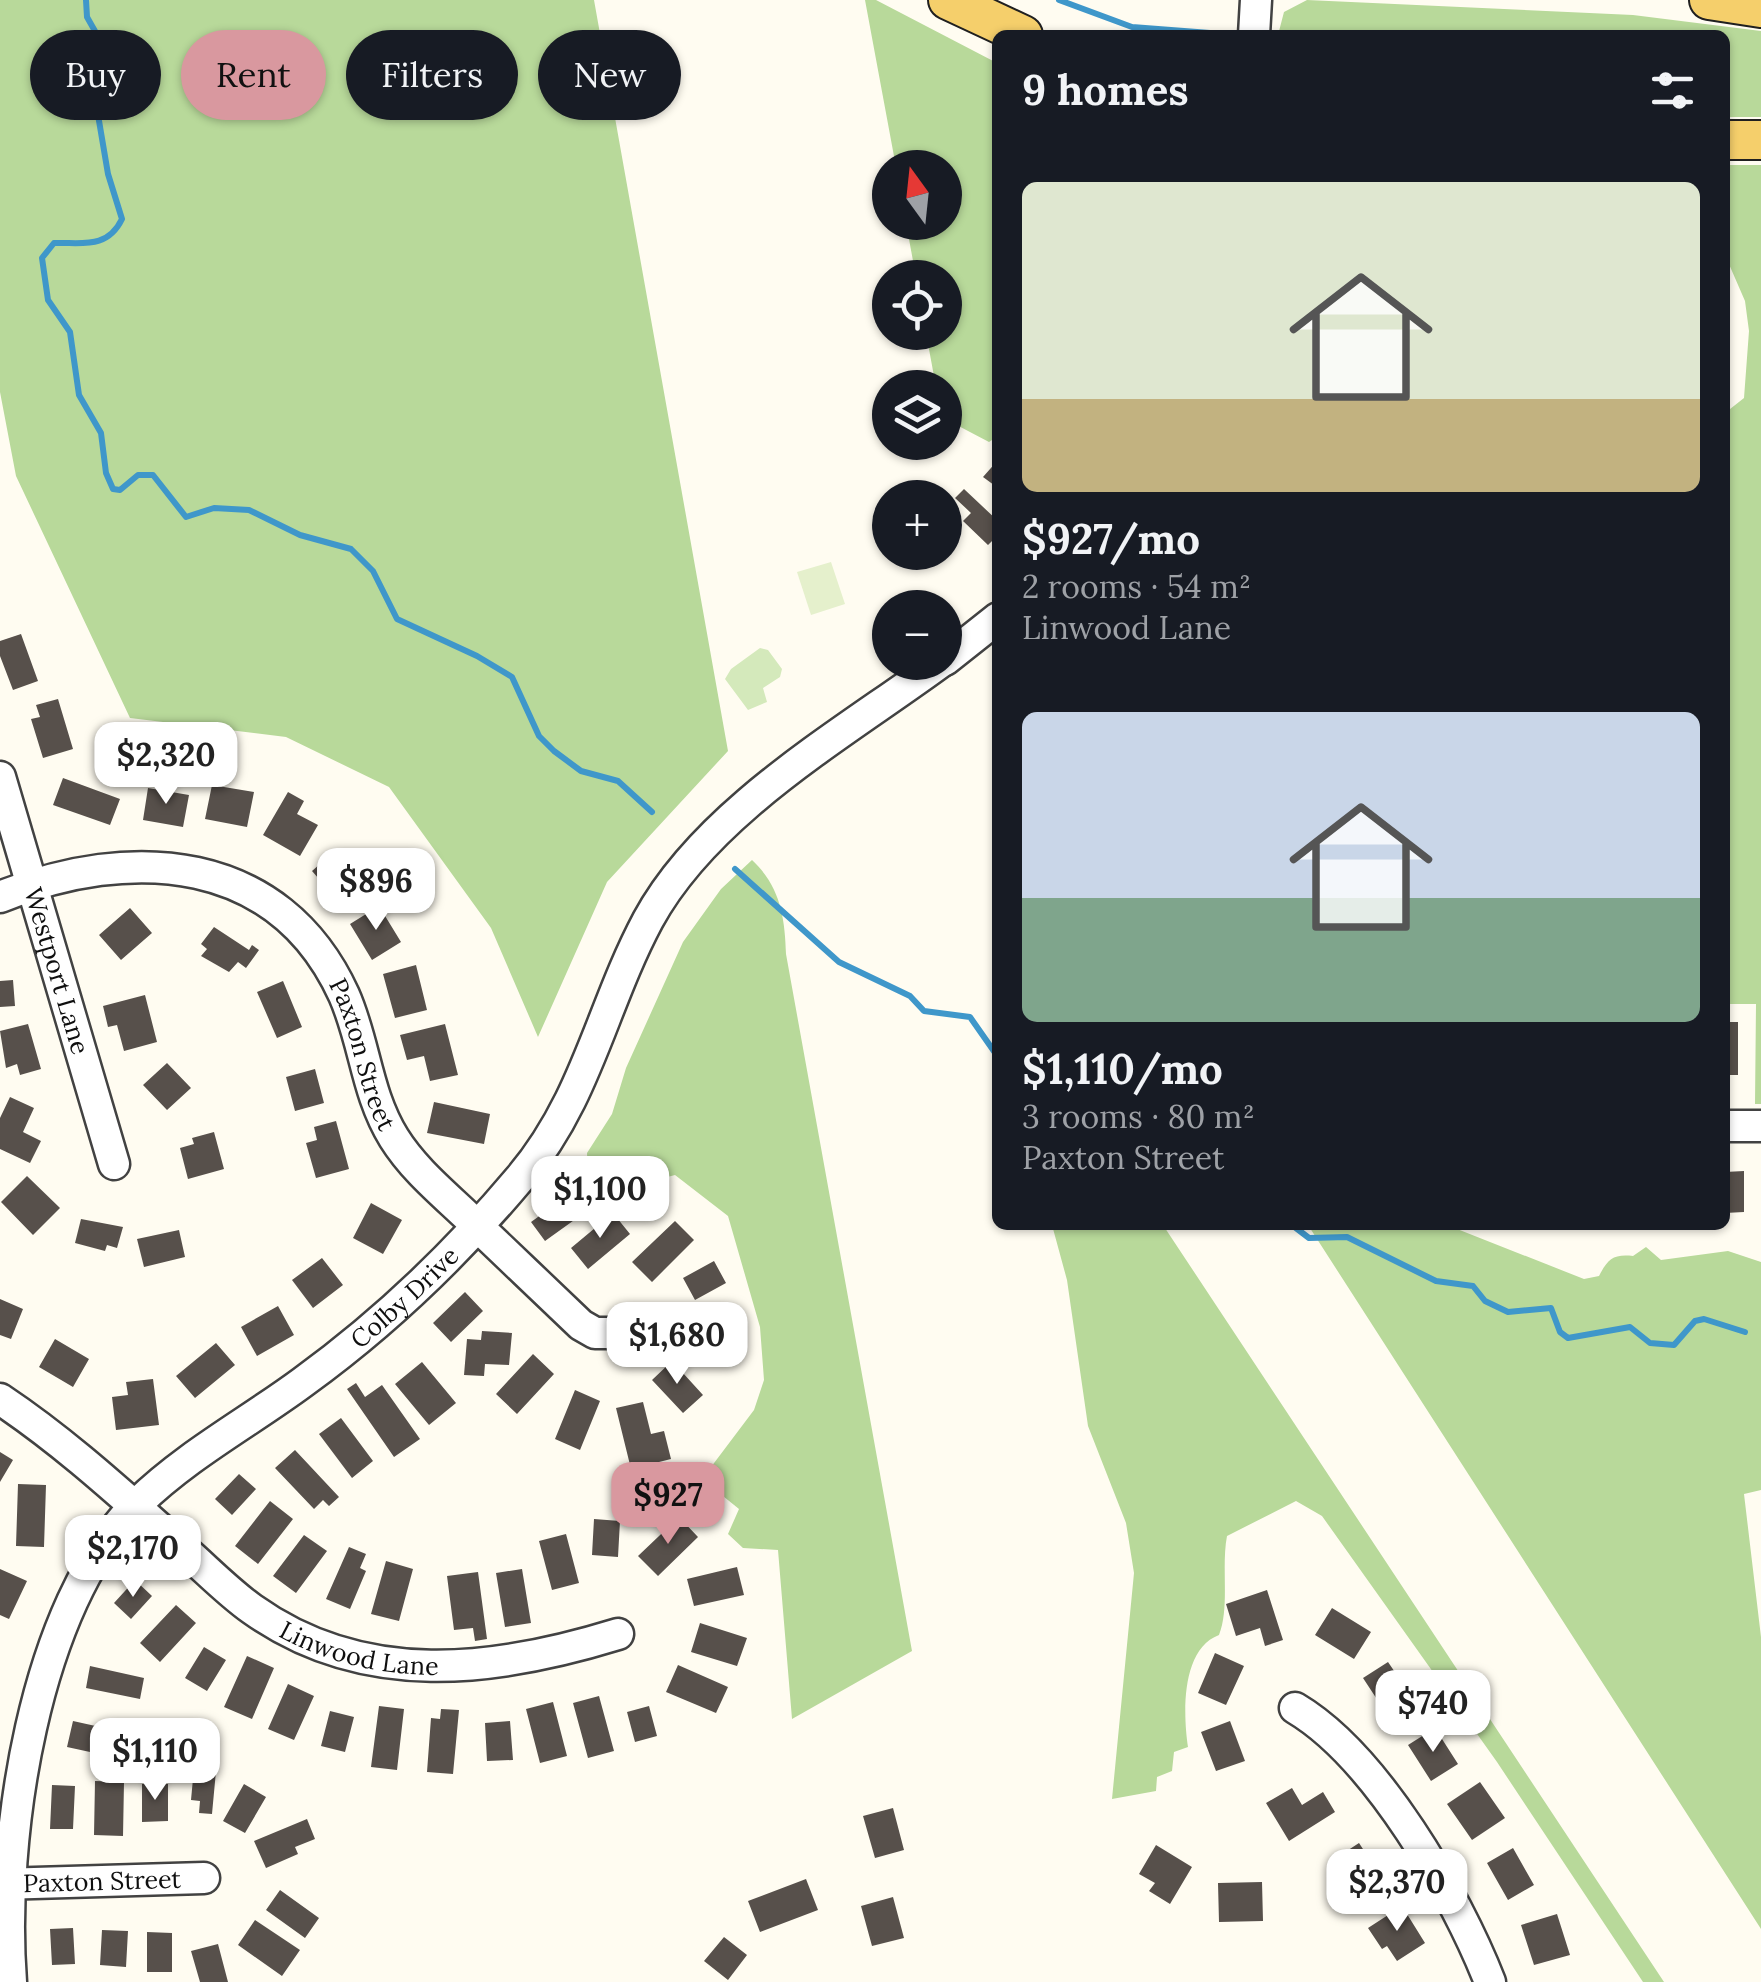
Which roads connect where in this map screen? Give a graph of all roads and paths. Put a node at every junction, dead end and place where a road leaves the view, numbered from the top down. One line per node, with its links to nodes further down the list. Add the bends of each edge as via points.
1 (948, 0): 5 (main road)
2 (1256, 0): 6 (street)
3 (1709, 0): 4 (main road)
4 (1761, 8)
5 (1012, 30)
6 (1254, 30)
7 (1730, 140): 8 (main road)
8 (1761, 140)
9 (992, 623): 10 (street, Colby Drive)
10 (962, 646)
11 (917, 680): 18 (street, Colby Drive, via 744,808 685,869 650,917 567,1114)
12 (0, 777): 13 (street, Westport Lane)
13 (34, 885): 14 (street, Paxton Street); 17 (street, Westport Lane); 18 (street, Paxton Street, via 108,868 167,866 230,882 281,911 309,938 346,998 365,1074 393,1137)
14 (0, 897)
15 (1730, 1126): 16 (street)
16 (1761, 1126)
17 (114, 1164)
18 (476, 1225): 19 (street, Paxton Street, via 581,1325); 21 (street, Colby Drive, via 361,1337)
19 (627, 1333)
20 (0, 1399): 21 (street, Linwood Lane)
21 (135, 1506): 22 (street, Linwood Lane, via 251,1608 346,1654 425,1668 474,1668); 25 (street, Colby Drive, via 83,1575 51,1650 6,1808)
22 (618, 1634)
23 (1295, 1708): 27 (street, via 1340,1742 1388,1802 1448,1894)
24 (204, 1878): 25 (street, Paxton Street)
25 (1, 1884): 26 (street, Colby Drive)
26 (11, 1982)
27 (1490, 1982)

